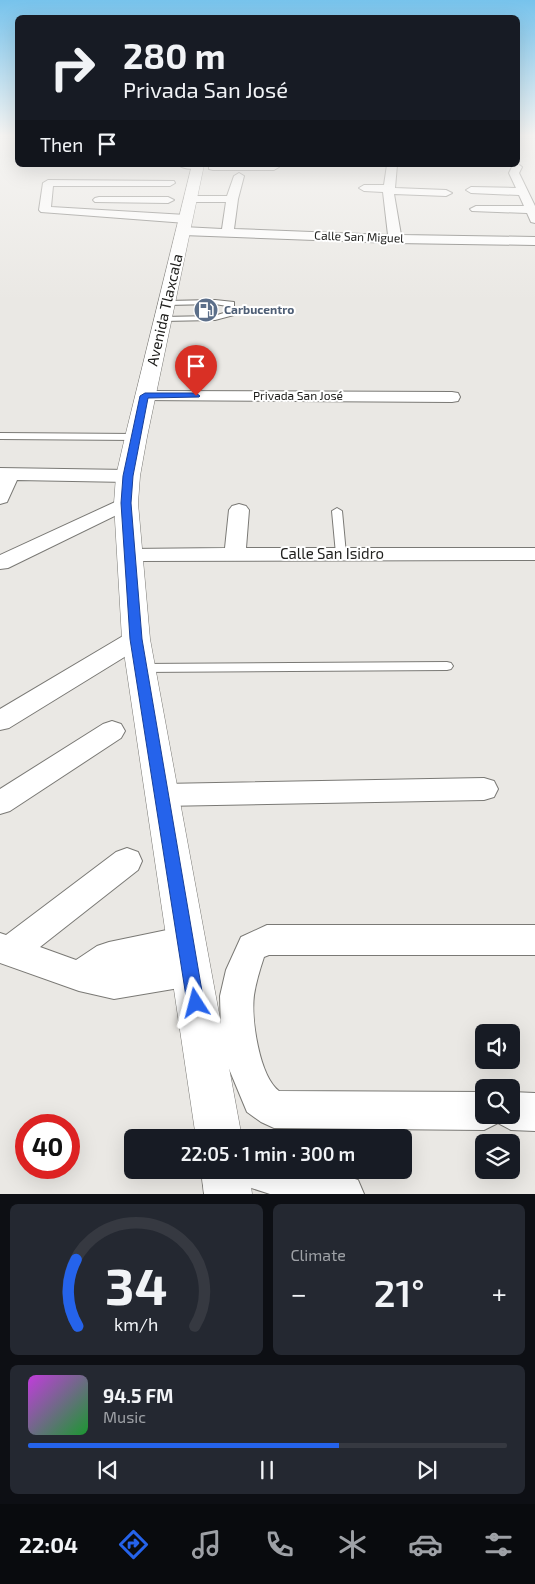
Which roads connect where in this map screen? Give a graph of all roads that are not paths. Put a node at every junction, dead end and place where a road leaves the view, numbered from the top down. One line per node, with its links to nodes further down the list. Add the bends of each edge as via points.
1 (47, 190): 11 (street)
2 (89, 190): 13 (street)
3 (190, 190): 13 (street, Avenida Tlaxcala)
4 (233, 190): 10 (street)
5 (386, 190): 6 (street)
6 (390, 190): 9 (street); 20 (street, via 388,197)
7 (471, 190): 8 (street)
8 (523, 192): 15 (street)
9 (446, 193)
10 (232, 199): 13 (street); 19 (street)
11 (46, 200): 12 (street); 16 (street, via 45,210)
12 (142, 200): 13 (street); 16 (street)
13 (181, 207): 16 (street); 19 (street, Calle San Miguel); 22 (street, Avenida Tlaxcala)
14 (476, 209): 15 (street)
15 (533, 214)
16 (136, 216)
17 (482, 228): 18 (street)
18 (535, 230)
19 (228, 232): 20 (street, Calle San Miguel)
20 (395, 239): 21 (street, Calle San Miguel)
21 (535, 241)
22 (164, 311): 22 (lane, via 215,302 231,304 231,313 215,318); 23 (street, Avenida Tlaxcala)
23 (145, 396): 24 (street, Privada San José); 26 (street, Avenida Tlaxcala)
24 (452, 397)
25 (0, 436): 26 (lane)
26 (136, 437): 28 (street, Avenida Tlaxcala)
27 (5, 474): 28 (street); 29 (street)
28 (119, 491): 35 (street, Avenida Tlaxcala); 36 (street)
29 (0, 498)
30 (239, 510): 32 (street)
31 (337, 512): 33 (lane)
32 (235, 554): 33 (street, Calle San Isidro); 35 (street, Calle San Isidro)
33 (341, 554): 34 (street, Calle San Isidro)
34 (535, 554)
35 (129, 555): 37 (street, Avenida Tlaxcala)
36 (0, 563)
37 (132, 652): 38 (lane); 39 (street); 42 (street, Avenida Tlaxcala)
38 (447, 666)
39 (0, 721)
40 (112, 731): 43 (street)
41 (484, 789): 42 (street)
42 (162, 796): 47 (street, Avenida Tlaxcala)
43 (0, 803)
44 (127, 861): 46 (street)
45 (535, 940): 48 (street, via 267,940 252,947)
46 (4, 950): 47 (street, via 79,976 114,983)
47 (188, 956): 48 (street, Avenida Tlaxcala)
48 (220, 1016): 49 (street, via 260,1099 274,1110); 52 (street, Avenida Tlaxcala)
49 (475, 1111)
50 (520, 1111): 51 (street)
51 (535, 1112)
52 (220, 1129)
53 (226, 1179): 55 (street)
54 (287, 1179): 56 (street)
55 (228, 1194)
56 (344, 1194)

